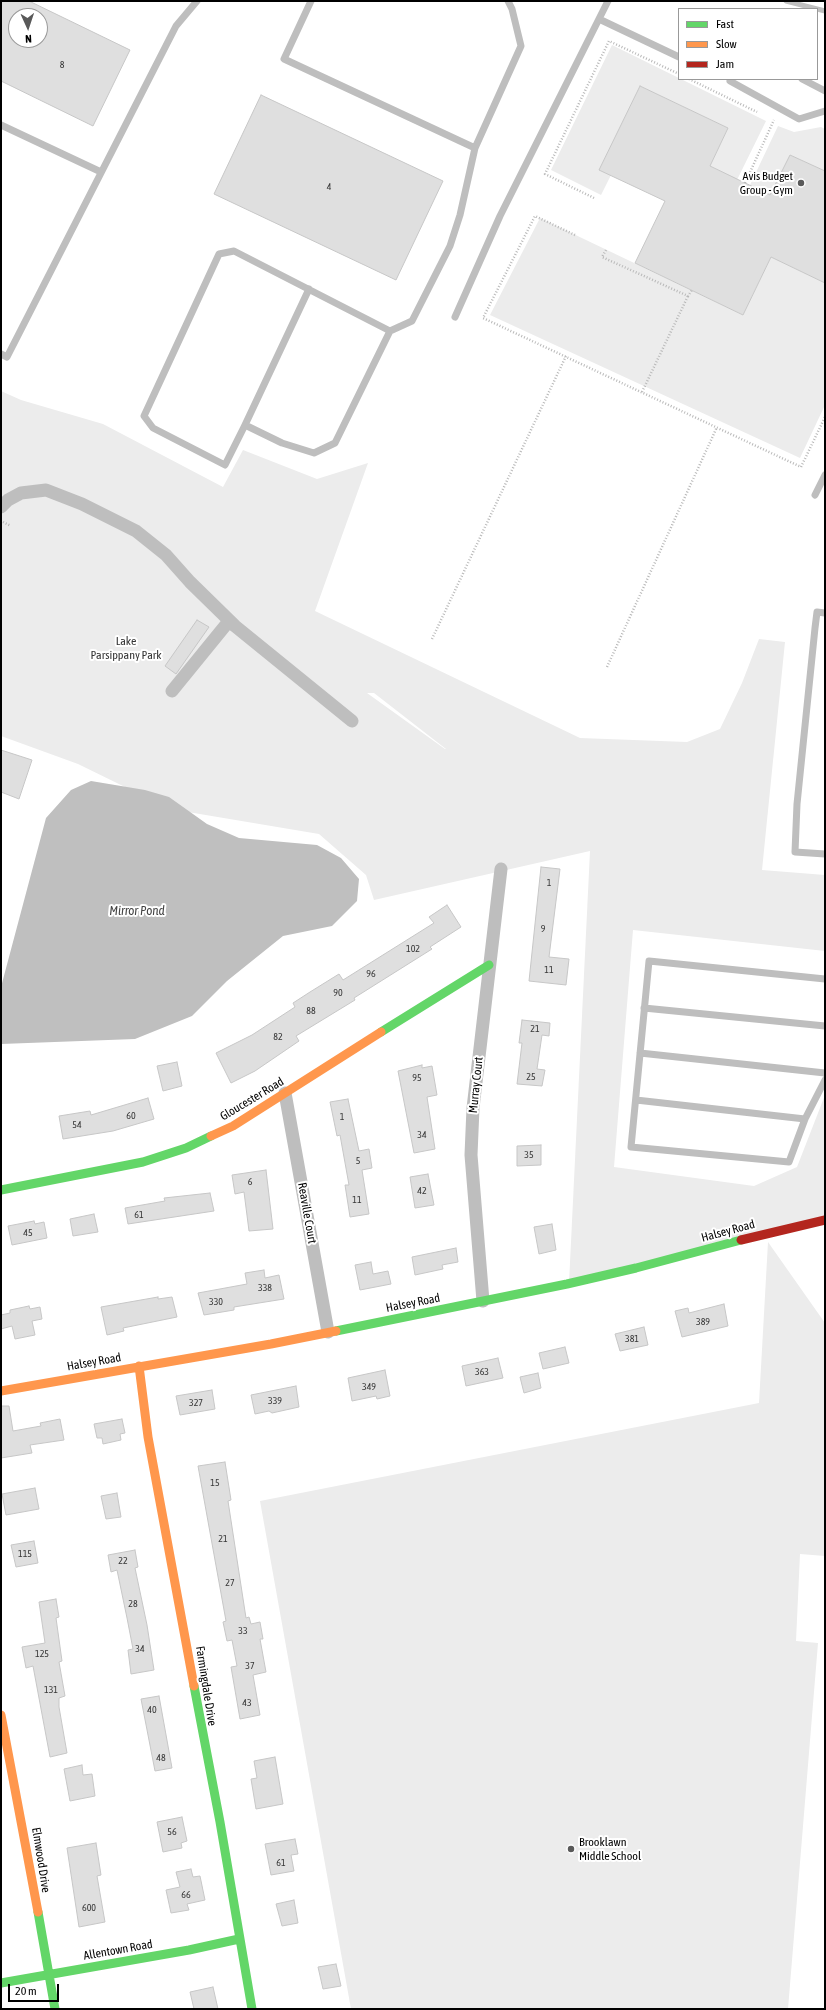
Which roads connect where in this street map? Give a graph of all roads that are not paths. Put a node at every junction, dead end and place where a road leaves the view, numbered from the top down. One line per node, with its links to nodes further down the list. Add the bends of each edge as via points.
1 (197, 1): 13 (lane, via 176,26)
2 (310, 1): 12 (lane, via 284,59)
3 (508, 1): 12 (lane, via 521,46)
4 (608, 1): 5 (lane)
5 (599, 19): 6 (lane); 15 (lane, via 500,216)
6 (678, 57)
7 (731, 80): 10 (lane, via 799,119)
8 (804, 80): 9 (lane)
9 (825, 91)
10 (825, 111)
11 (1, 125): 13 (lane)
12 (475, 148): 16 (lane, via 460,216 450,246 412,321)
13 (101, 172): 17 (lane, via 7,357)
14 (309, 289): 16 (lane); 18 (lane); 18 (lane, via 234,251 219,254 144,416 153,428 225,465)
15 (455, 317)
16 (390, 331): 18 (lane, via 335,444 314,453 282,443)
17 (1, 354)
18 (245, 425)
19 (825, 476): 20 (lane)
20 (815, 496)
21 (1, 507): 23 (street, via 8,500 32,490 46,490 82,504 142,536 166,555)
22 (825, 613): 26 (lane, via 817,612 814,628 797,804 795,852)
23 (228, 621): 24 (street); 25 (street)
24 (172, 691)
25 (352, 721)
26 (825, 854)
27 (501, 869): 28 (street, Murray Court)
28 (489, 966): 35 (street, Gloucester Road, via 453,986); 40 (street, Murray Court, via 473,1108 471,1155)
29 (825, 979): 30 (lane, via 649,961)
30 (644, 1008): 31 (lane); 32 (lane)
31 (825, 1026)
32 (640, 1053): 33 (lane); 36 (lane)
33 (825, 1073)
34 (825, 1080): 37 (lane)
35 (285, 1093): 38 (street, Gloucester Road, via 233,1126 186,1148 142,1162); 41 (street, Reaville Court)
36 (636, 1100): 37 (lane); 37 (lane, via 631,1146 789,1162)
37 (805, 1119)
38 (1, 1190)
39 (825, 1220): 40 (street, Halsey Road, via 780,1229 636,1268)
40 (482, 1302): 41 (street, Halsey Road)
41 (328, 1332): 42 (street, Halsey Road)
42 (138, 1366): 43 (street, Halsey Road); 45 (street, Farmingdale Drive, via 148,1437 220,1822)
43 (1, 1391)
44 (1, 1715): 46 (street, Elmwood Drive)
45 (239, 1939): 46 (street, Allentown Road); 49 (street, Farmingdale Drive)
46 (49, 1974): 47 (street, Allentown Road); 48 (street, Elmwood Drive)
47 (1, 1983)
48 (55, 2009)
49 (252, 2009)

